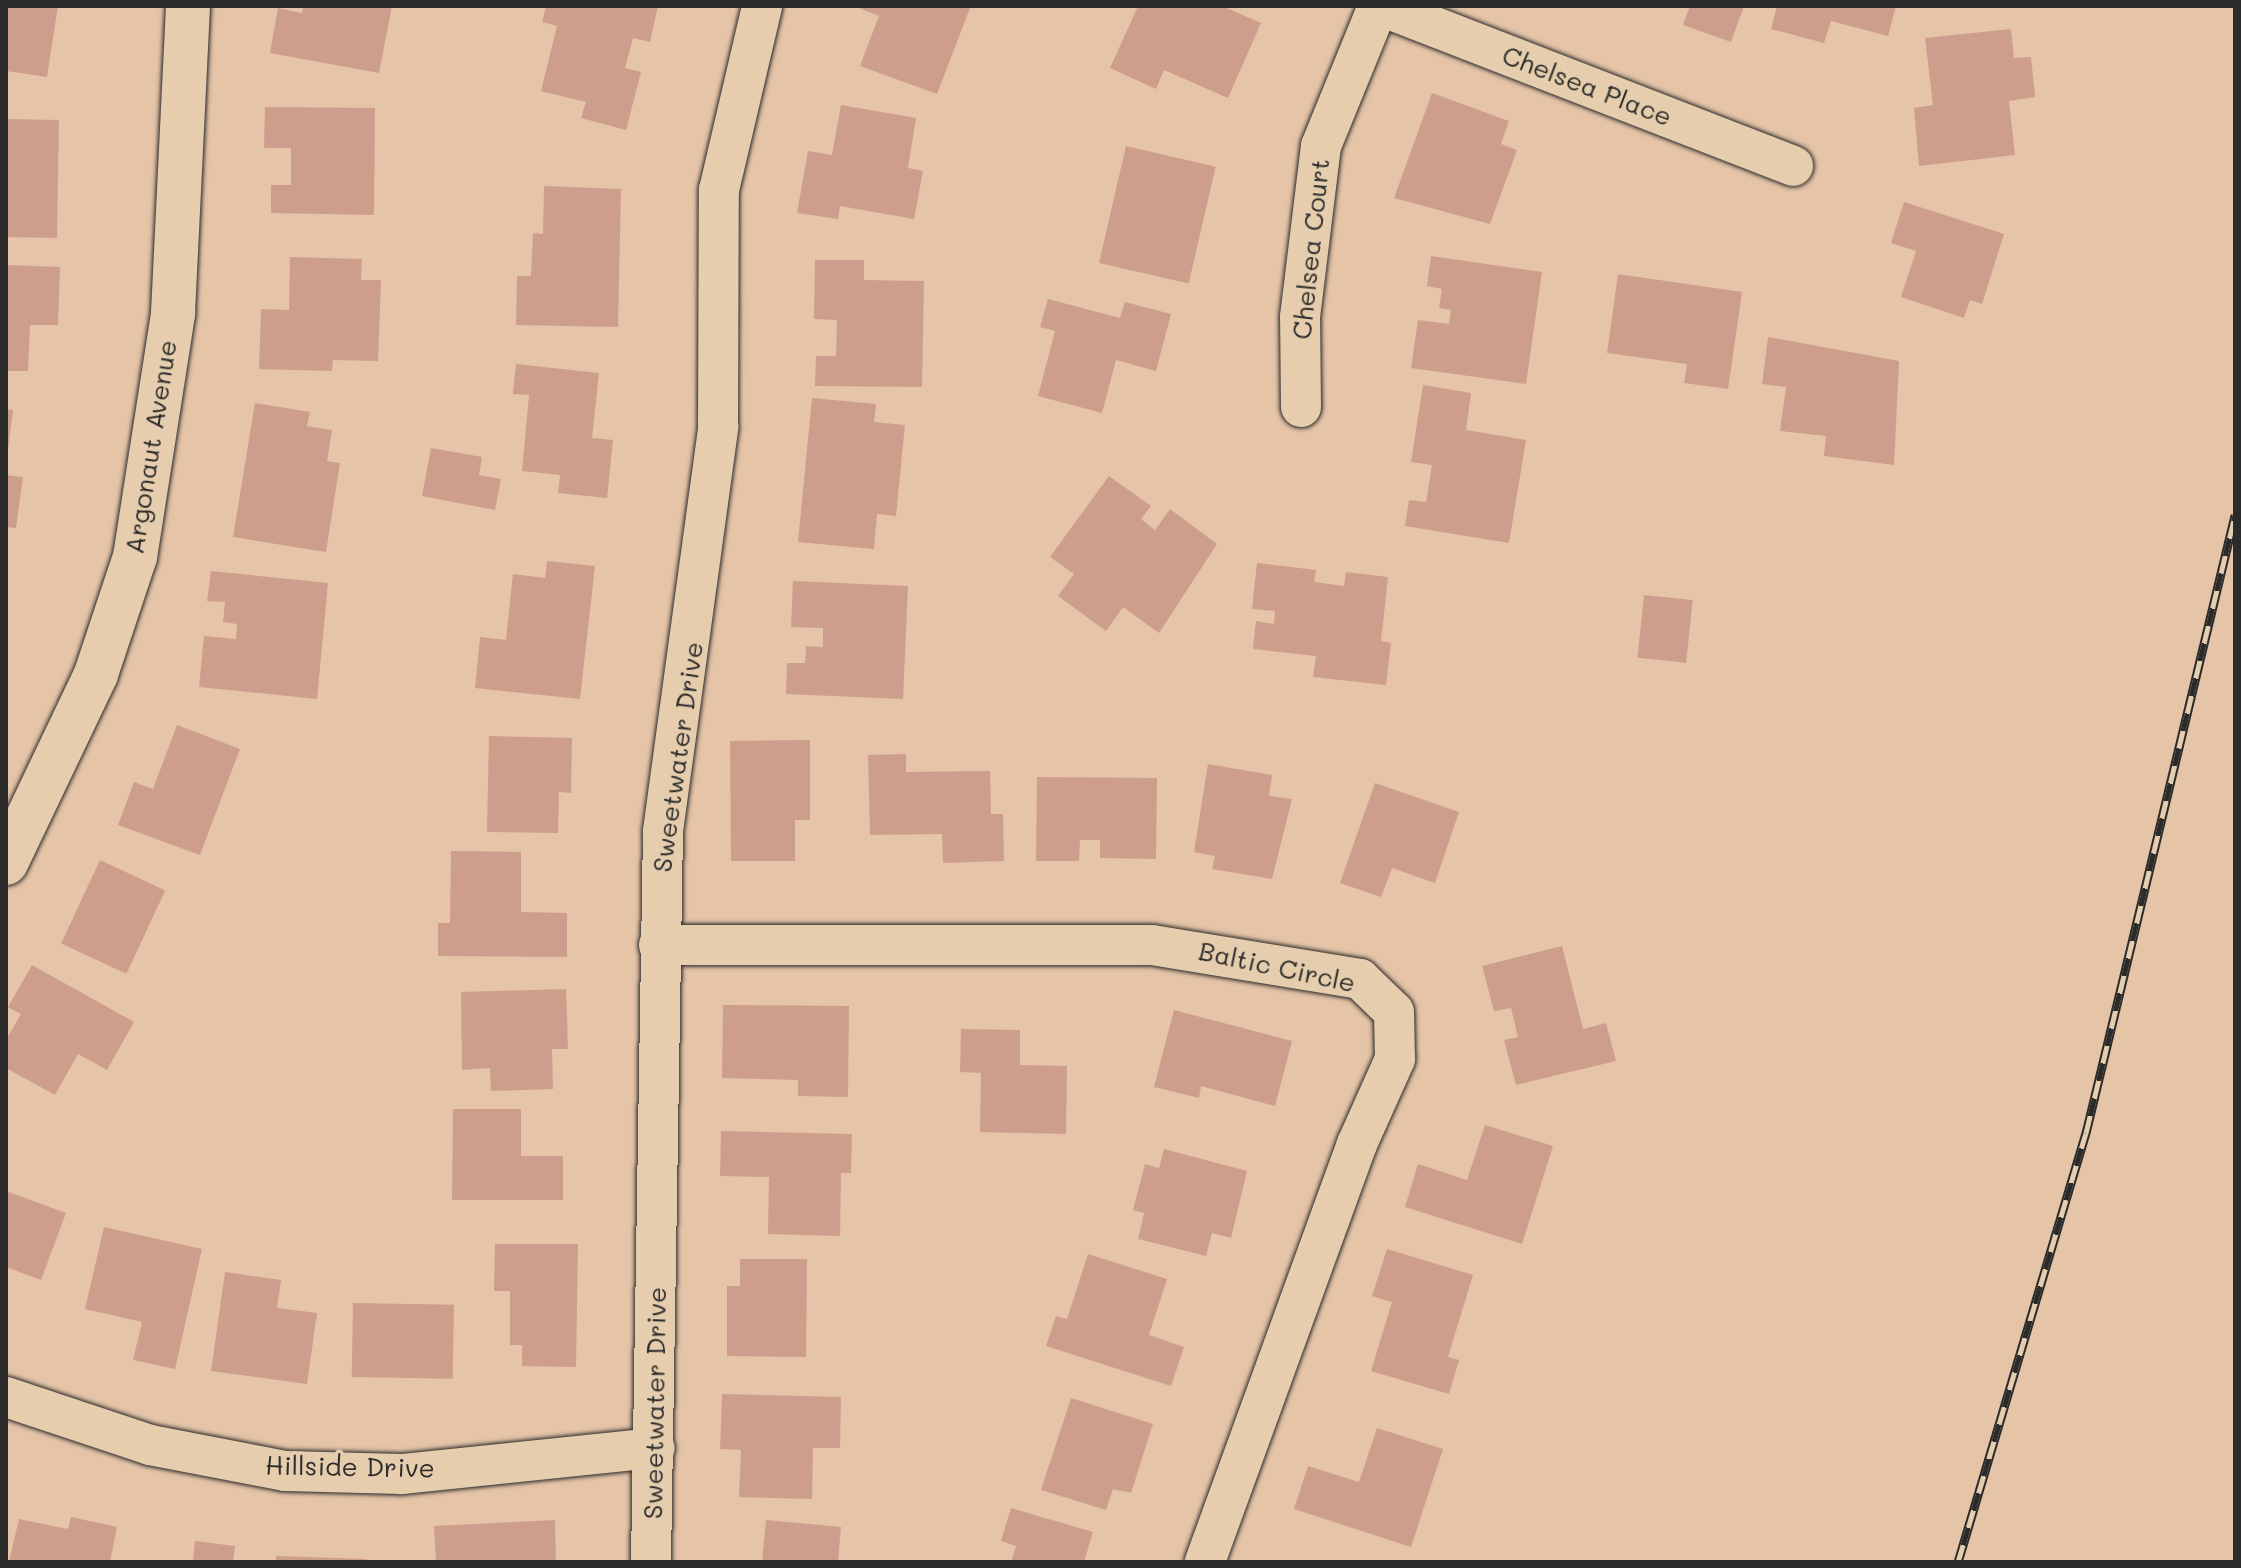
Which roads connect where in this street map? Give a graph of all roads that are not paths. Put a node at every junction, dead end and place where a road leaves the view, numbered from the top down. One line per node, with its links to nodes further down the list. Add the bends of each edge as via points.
1 (188, 6): 6 (street, Argonaut Avenue, via 173,313 135,557 96,674)
2 (762, 6): 7 (street, Sweetwater Drive, via 719,190 718,427 663,831)
3 (1379, 6): 4 (street, Chelsea Place); 5 (street, Chelsea Court, via 1321,146 1301,302)
4 (1793, 166)
5 (1301, 407)
6 (6, 863)
7 (659, 945): 9 (street, Sweetwater Drive); 11 (street, Baltic Circle, via 1152,945 1360,979 1394,1012 1395,1059 1357,1144)
8 (6, 1397): 9 (street, Hillside Drive, via 150,1445 285,1471 402,1474)
9 (655, 1448): 10 (street, Sweetwater Drive)
10 (651, 1562)
11 (1205, 1562)

